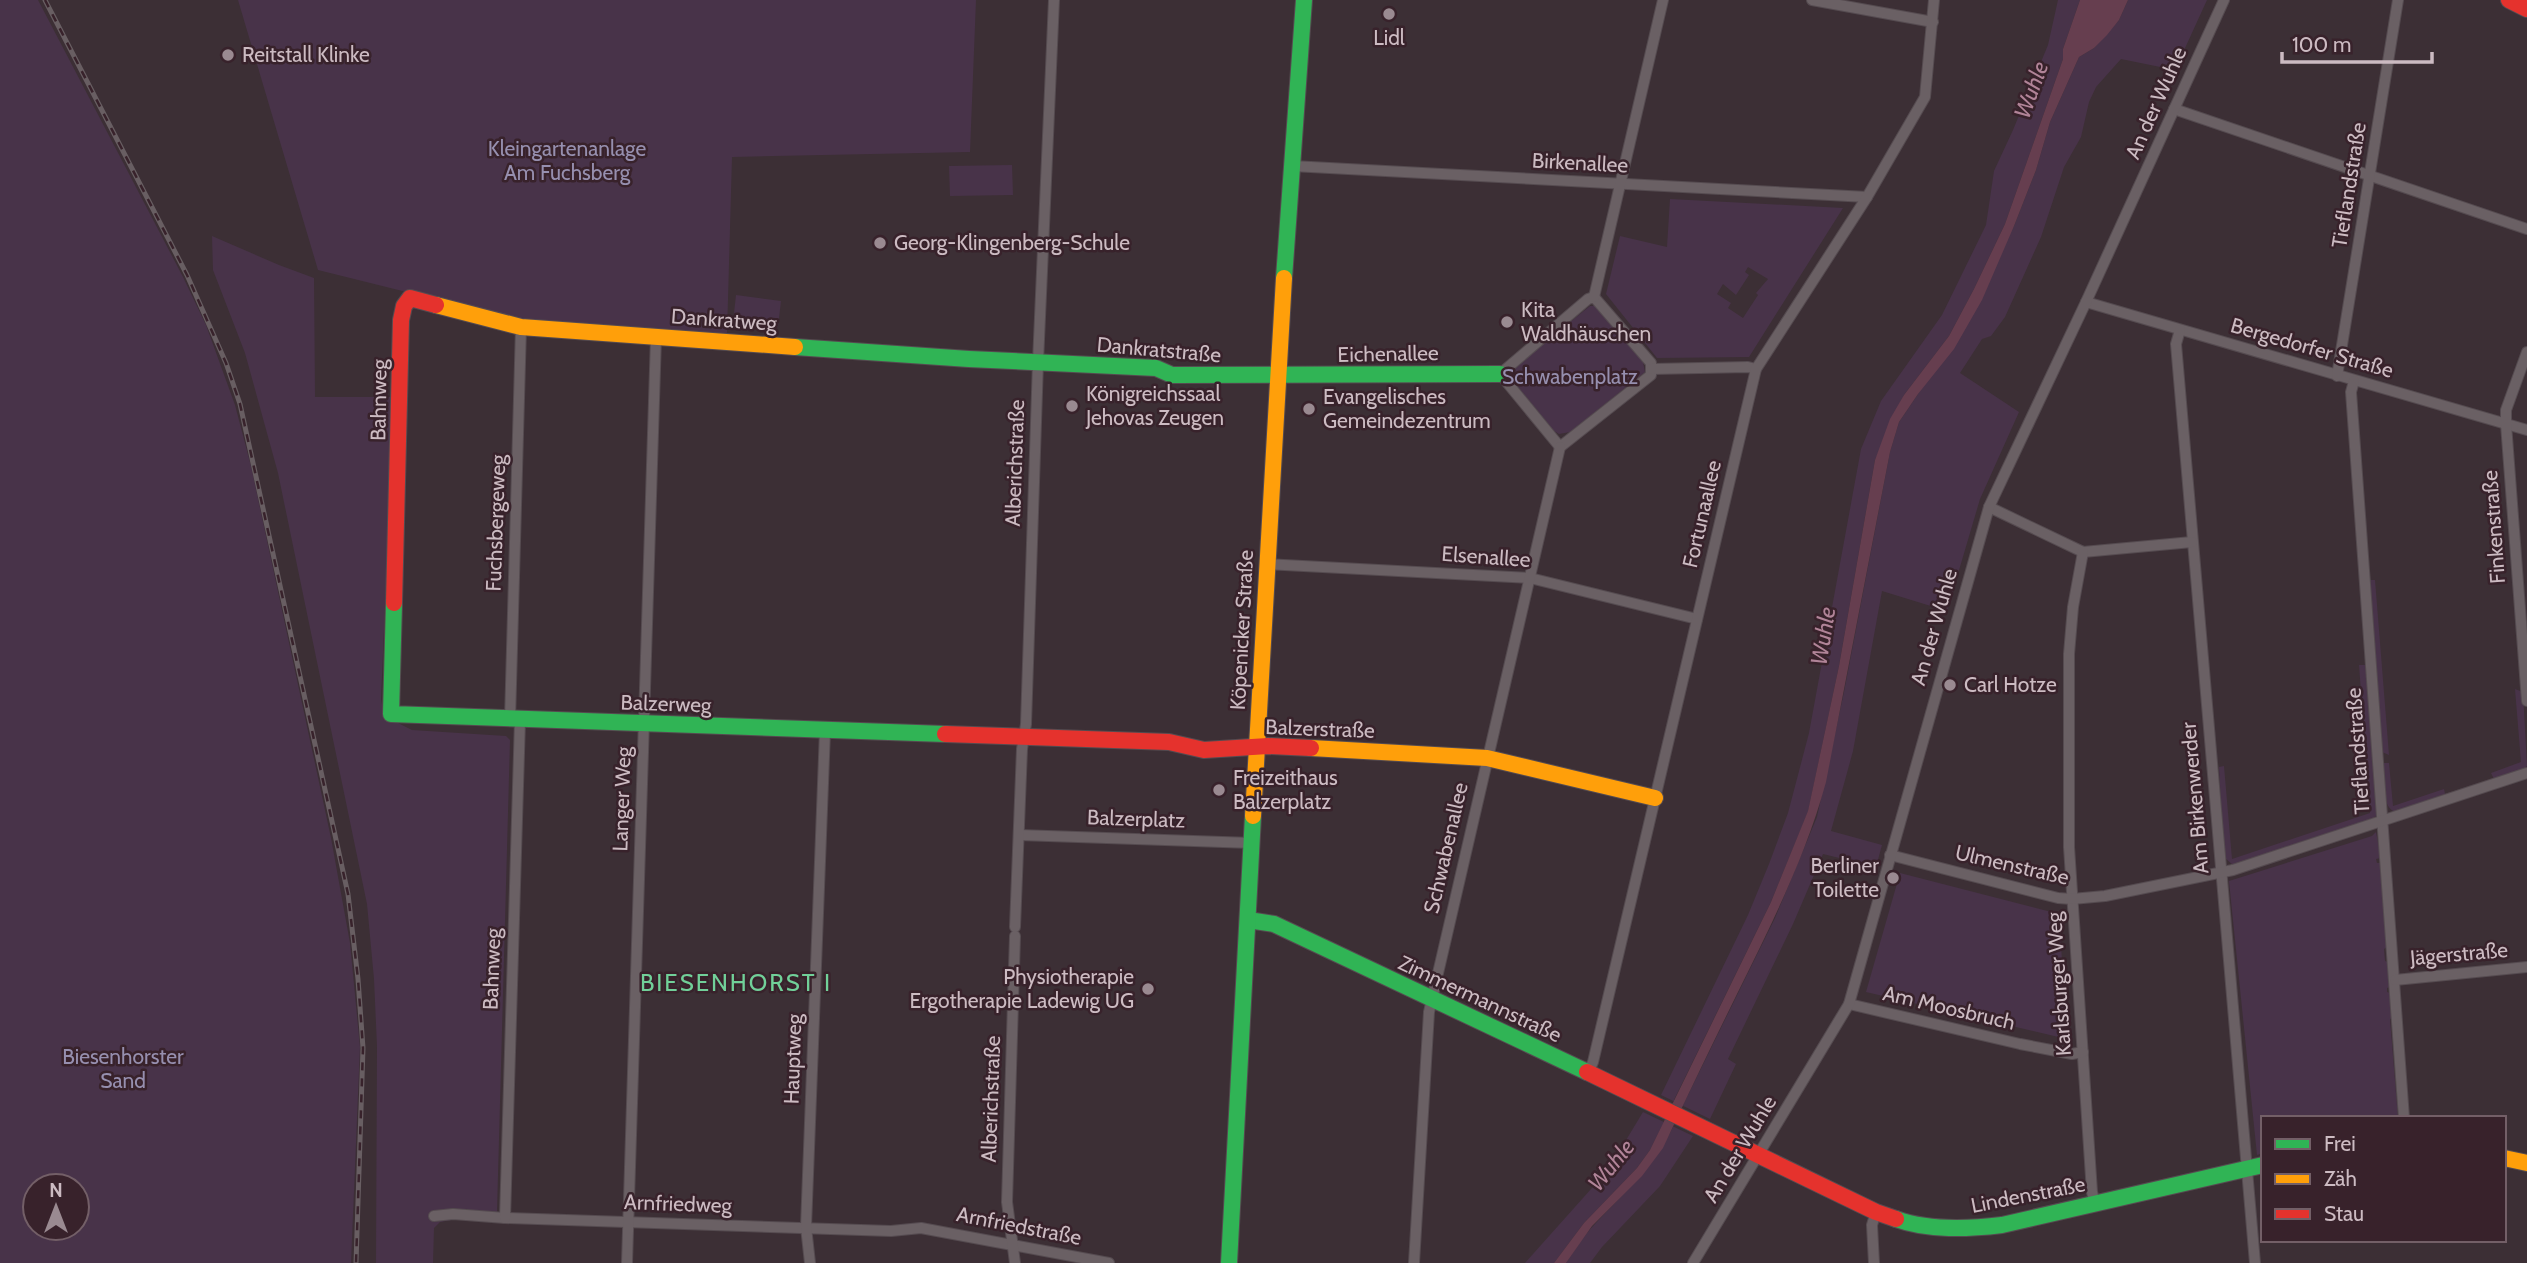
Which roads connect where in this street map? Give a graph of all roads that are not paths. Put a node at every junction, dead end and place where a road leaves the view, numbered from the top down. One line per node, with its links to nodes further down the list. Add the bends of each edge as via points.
1 (1054, 0): 24 (street, Alberichstraße)
2 (1304, 0): 12 (street, Köpenicker Straße)
3 (1662, 0): 14 (street)
4 (1812, 0): 10 (street)
5 (1934, 0): 10 (street, Fortunaallee)
6 (2224, 0): 11 (street, An der Wuhle)
7 (2398, 0): 13 (street, Tieflandstraße)
8 (2509, 0): 9 (street)
9 (2527, 9)
10 (1933, 23): 15 (street, Fortunaallee, via 1925,97)
11 (2174, 109): 13 (street); 19 (street, An der Wuhle)
12 (1292, 166): 14 (street, Birkenallee); 29 (street, Köpenicker Straße)
13 (2370, 175): 16 (street); 28 (street, Tieflandstraße)
14 (1619, 185): 15 (street, Birkenallee); 17 (street)
15 (1867, 197): 26 (street, Fortunaallee)
16 (2527, 229)
17 (1594, 297): 25 (street); 27 (street)
18 (410, 298): 20 (street, Dankratweg); 41 (street, Bahnweg, via 401,320)
19 (2086, 302): 21 (street, Bergedorfer Straße); 34 (street, An der Wuhle)
20 (521, 327): 22 (street, Dankratweg); 42 (street, Fuchsbergeweg)
21 (2180, 330): 28 (street, Bergedorfer Straße); 35 (street, Am Birkenwerder, via 2176,344)
22 (656, 337): 24 (street, Dankratweg); 43 (street, Langer Weg)
23 (2527, 352): 31 (street, Finkenstraße, via 2506,410)
24 (1038, 362): 29 (street, Dankratstraße, via 1156,368 1172,375); 46 (street, Alberichstraße)
25 (1652, 369): 26 (street); 33 (street, via 1651,376)
26 (1756, 369): 39 (street, Fortunaallee)
27 (1500, 374): 29 (street, Eichenallee); 33 (street)
28 (2337, 376): 30 (street, Bergedorfer Straße)
29 (1277, 377): 37 (street, Köpenicker Straße)
30 (2354, 381): 31 (street, Bergedorfer Straße); 51 (street, Tieflandstraße, via 2351,392)
31 (2506, 424): 32 (street, Bergedorfer Straße); 40 (street, Finkenstraße)
32 (2527, 430)
33 (1560, 447): 38 (street, Schwabenallee)
34 (1989, 508): 36 (street); 54 (street, An der Wuhle)
35 (2192, 542): 36 (street); 55 (street, Am Birkenwerder)
36 (2083, 552): 56 (street, Karlsburger Weg, via 2069,654)
37 (1267, 564): 38 (street, Elsenallee); 47 (street, Köpenicker Straße)
38 (1530, 578): 39 (street, Elsenallee); 48 (street, Schwabenallee)
39 (1697, 619): 50 (street, Fortunaallee)
40 (2527, 701)
41 (391, 714): 42 (street, Balzerweg)
42 (515, 720): 43 (street, Balzerweg); 74 (street, Bahnweg)
43 (644, 724): 44 (street, Balzerweg); 75 (street, Langer Weg)
44 (825, 731): 45 (street, Balzerweg); 76 (street, Hauptweg)
45 (939, 734): 46 (street, Balzerstraße)
46 (1024, 737): 47 (street, Balzerstraße); 52 (street, Alberichstraße)
47 (1257, 748): 48 (street, Balzerstraße); 53 (street, Köpenicker Straße)
48 (1487, 758): 50 (street, Balzerstraße); 60 (street, Schwabenallee)
49 (2527, 773): 51 (street, Ulmenstraße)
50 (1655, 798): 63 (street, Fortunaallee)
51 (2382, 821): 55 (street, Ulmenstraße); 59 (street, Tieflandstraße)
52 (1019, 835): 53 (street, Balzerplatz); 78 (street, Alberichstraße, via 1007,1202)
53 (1252, 842): 57 (street, Köpenicker Straße)
54 (1890, 855): 56 (street, Ulmenstraße); 61 (street, An der Wuhle)
55 (2221, 872): 56 (street, Ulmenstraße); 70 (street, Am Birkenwerder)
56 (2072, 900): 62 (street, Karlsburger Weg)
57 (1248, 920): 60 (street, Zimmermannstraße, via 1274,924); 83 (street, Köpenicker Straße)
58 (2527, 967): 59 (street, Jägerstraße)
59 (2395, 980): 64 (street, Tieflandstraße)
60 (1432, 1000): 63 (street, Zimmermannstraße); 84 (street, Schwabenallee)
61 (1849, 1004): 62 (street, Am Moosbruch, via 2020,1044); 66 (street, An der Wuhle)
62 (2083, 1052): 71 (street, Karlsburger Weg)
63 (1588, 1073): 65 (street, Zimmermannstraße)
64 (2404, 1116)
65 (1693, 1123): 66 (street, Lindenstraße)
66 (1759, 1155): 72 (street, Lindenstraße); 85 (street, An der Wuhle)
67 (2506, 1158): 68 (street)
68 (2527, 1163)
69 (2261, 1165): 70 (street, Lindenstraße)
70 (2246, 1168): 71 (street, Lindenstraße); 87 (street, Am Birkenwerder)
71 (2095, 1204): 72 (street, Lindenstraße, via 1969,1230 1904,1222)
72 (1876, 1212): 86 (street)
73 (434, 1216): 74 (street, Arnfriedweg)
74 (505, 1218): 75 (street, Arnfriedweg)
75 (628, 1222): 76 (street, Arnfriedweg); 79 (street, Langer Weg)
76 (806, 1227): 77 (street, Arnfriedweg); 80 (street, Hauptweg)
77 (921, 1228): 78 (street, Arnfriedstraße)
78 (1013, 1245): 81 (street, Alberichstraße); 82 (street, Arnfriedstraße)
79 (627, 1263)
80 (810, 1263)
81 (1015, 1263)
82 (1109, 1263)
83 (1229, 1263)
84 (1414, 1263)
85 (1693, 1263)
86 (1874, 1263)
87 (2255, 1263)

